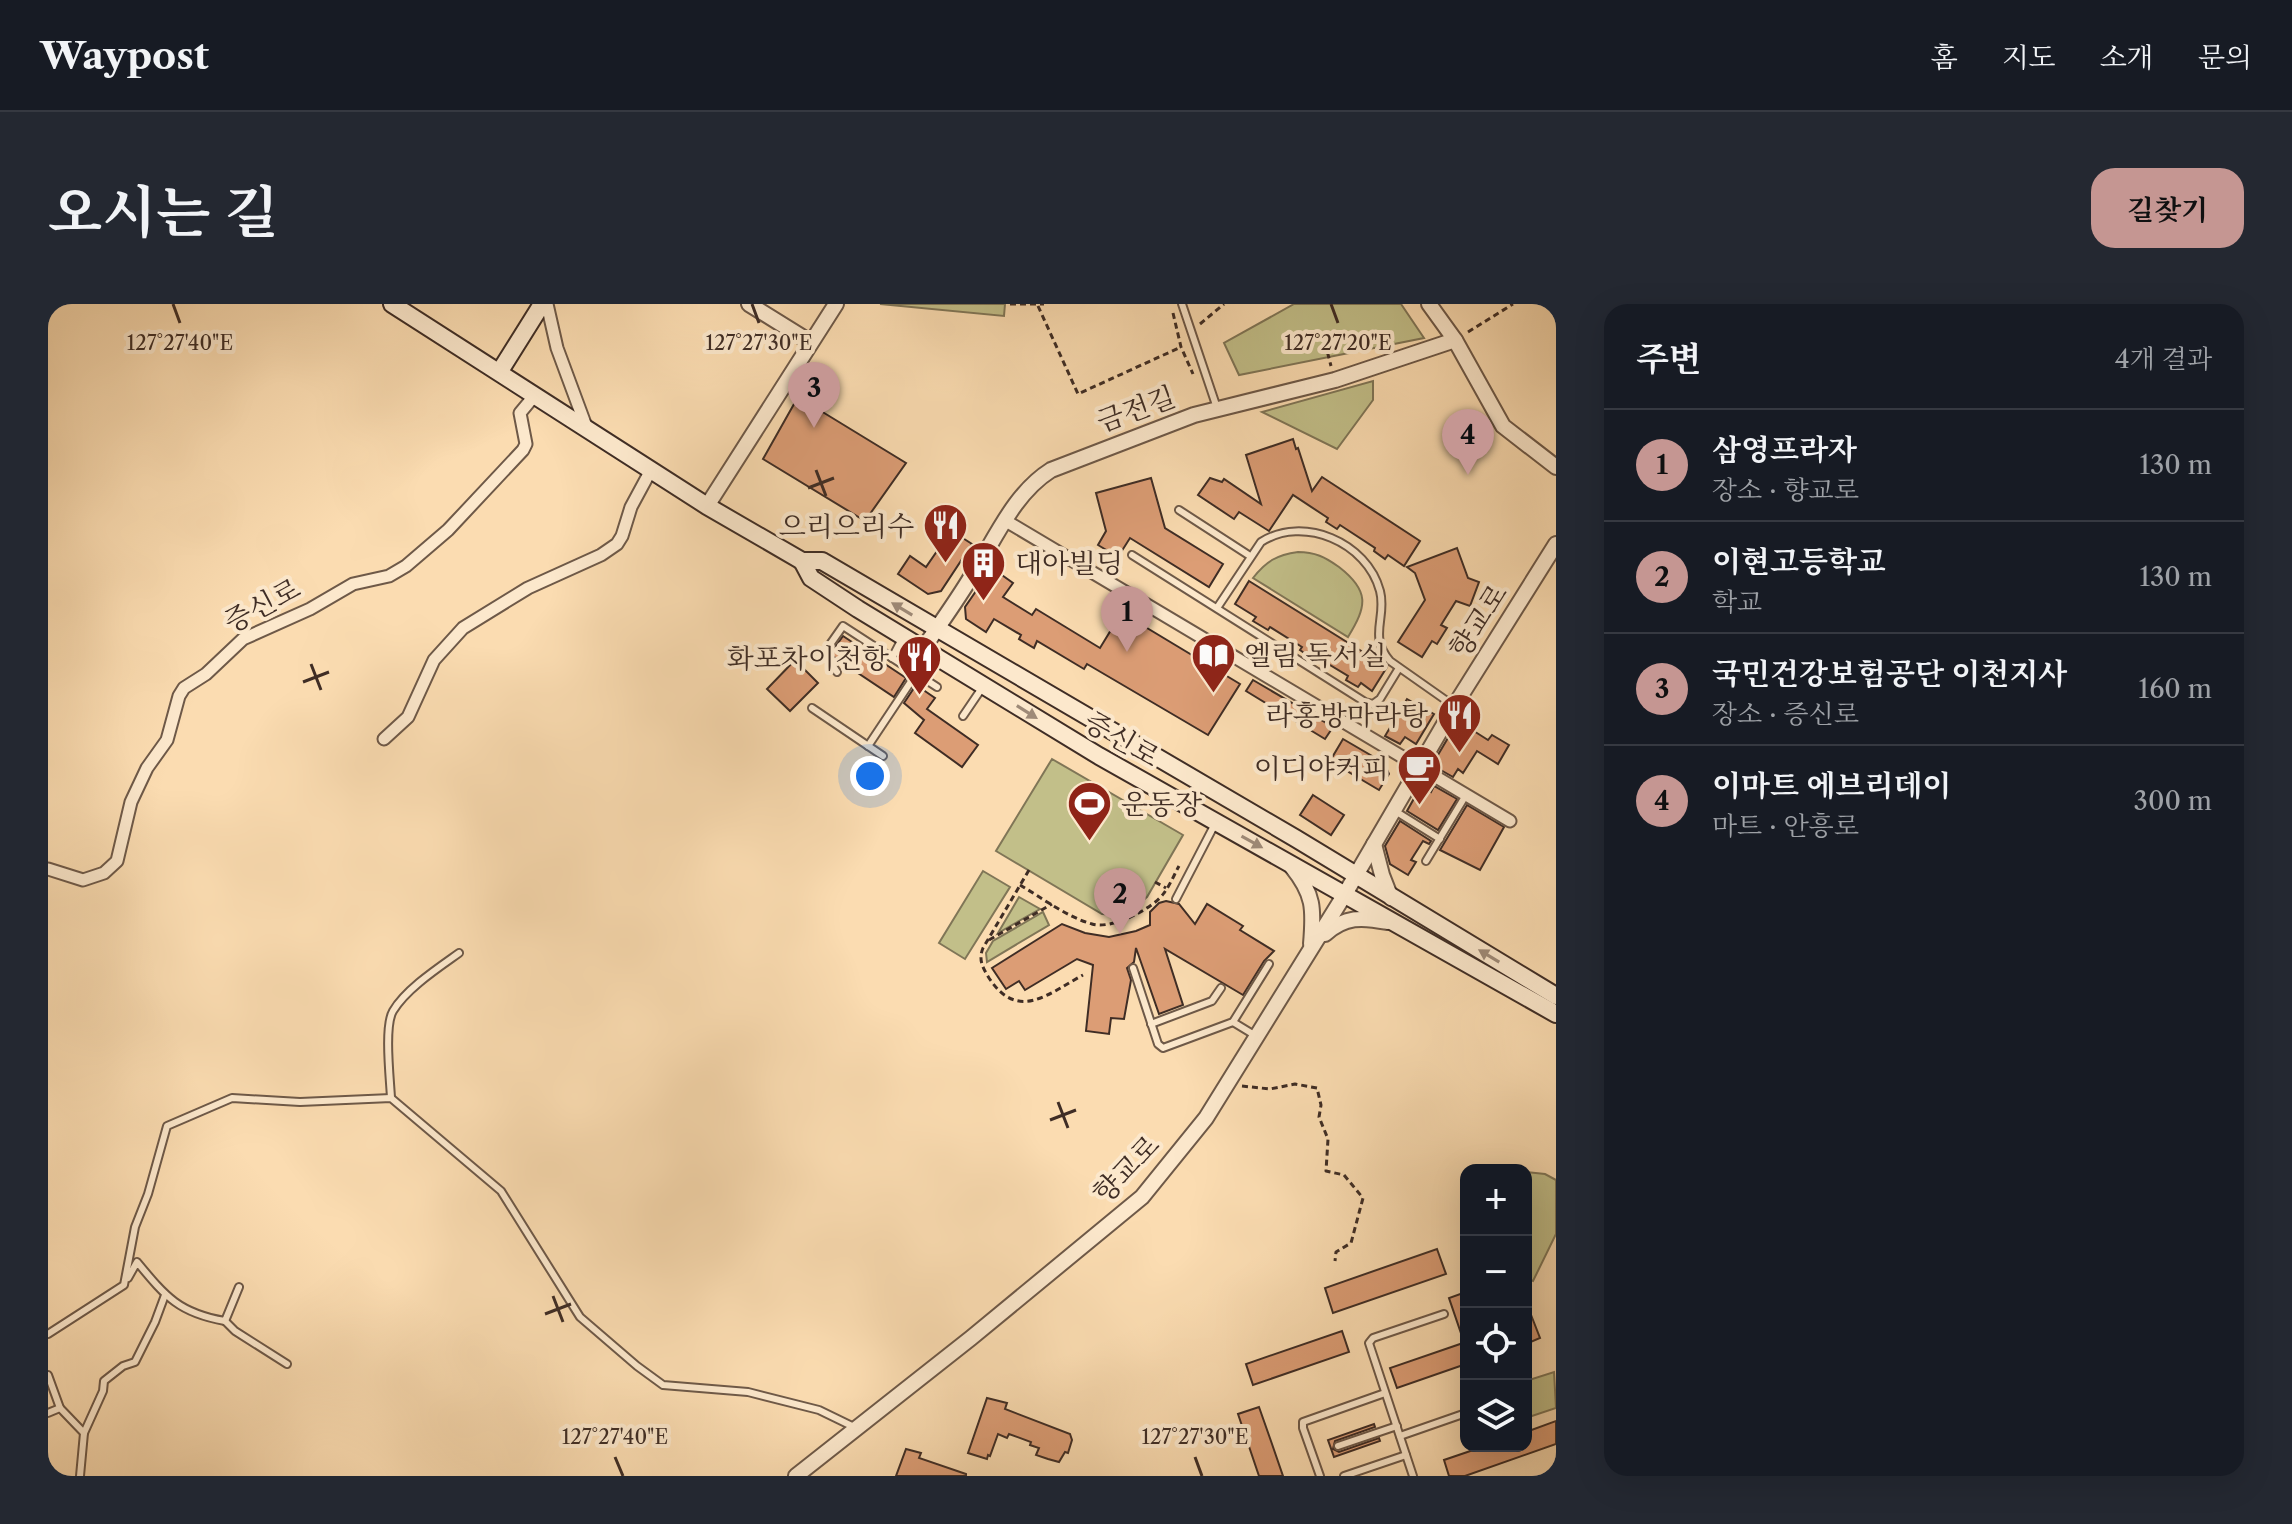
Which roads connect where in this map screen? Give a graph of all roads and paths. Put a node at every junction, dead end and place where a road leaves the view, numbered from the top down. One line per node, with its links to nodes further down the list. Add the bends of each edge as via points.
1 (392, 304): 17 (main road, 증신로)
2 (545, 304): 17 (main road); 21 (street)
3 (749, 304): 14 (street)
4 (836, 304): 14 (street)
5 (1010, 304): 11 (path)
6 (1044, 304): 11 (path)
7 (1182, 304): 20 (lane)
8 (1224, 304): 12 (path)
9 (1429, 304): 13 (street)
10 (1513, 304): 13 (path)
11 (1038, 306): 16 (path, via 1078,394)
12 (1200, 323)
13 (1455, 340): 18 (street, 금전길); 22 (street, via 1503,426)
14 (810, 342): 24 (street)
15 (1325, 343): 18 (path)
16 (1181, 347)
17 (500, 371): 19 (main road, 증신로)
18 (1335, 380): 20 (street, 금전길)
19 (535, 395): 21 (main road, 증신로); 59 (street, 증신로, via 520,413 523,450 428,548 399,571 353,584 243,639 181,692 169,734 131,802 120,855 111,869 83,880)
20 (1217, 408): 26 (street, 금전길, via 1051,470 1023,493)
21 (587, 429): 23 (main road, 증신로)
22 (1556, 467)
23 (651, 470): 24 (main road, 증신로); 46 (street, via 617,544 463,628 434,660 408,717)
24 (707, 506): 30 (main road, 증신로)
25 (1179, 510): 29 (lane)
26 (1006, 521): 34 (street, 금전길); 49 (street)
27 (1556, 544): 43 (street, 향교로)
28 (1132, 555): 31 (lane)
29 (1250, 556): 31 (lane); 38 (lane, via 1261,542 1293,530 1325,535 1360,558 1379,588 1380,646)
30 (802, 561): 32 (main road, 증신로, via 811,578); 34 (main road, 증신로, one-way to 30, via 822,561)
31 (1217, 608): 38 (lane, via 1369,703 1380,699)
32 (858, 609): 33 (lane); 35 (main road, 증신로)
33 (843, 626): 37 (lane); 39 (lane, via 824,653)
34 (937, 629): 36 (street, 금전길); 61 (main road, 증신로)
35 (903, 637): 36 (main road, 증신로); 37 (lane)
36 (923, 649): 41 (main road, 증신로)
37 (892, 658): 40 (lane)
38 (1399, 668): 43 (lane)
39 (837, 672)
40 (916, 674): 42 (lane); 47 (lane)
41 (984, 685): 45 (lane); 53 (main road, 증신로, one-way to 53)
42 (937, 687)
43 (1454, 706): 49 (street, 향교로)
44 (812, 708): 47 (lane)
45 (963, 716)
46 (384, 739)
47 (868, 746): 48 (lane)
48 (883, 756)
49 (1418, 767): 50 (street); 51 (street, 향교로)
50 (1466, 795): 52 (street); 54 (lane)
51 (1394, 810): 54 (lane); 55 (street, 향교로)
52 (1510, 821)
53 (1216, 822): 57 (main road, 증신로, one-way to 57); 66 (lane)
54 (1440, 839): 56 (lane)
55 (1374, 844): 61 (street, 향교로); 67 (street)
56 (1426, 861)
57 (1289, 863): 65 (main road, 증신로); 71 (street, via 1313,902)
58 (1179, 866): 64 (path)
59 (48, 869)
60 (1029, 870): 63 (path)
61 (1355, 877): 65 (street, 향교로); 67 (main road, 증신로)
62 (1155, 882): 64 (path)
63 (1020, 885): 68 (path); 70 (path)
64 (1167, 888): 66 (path); 68 (path, via 1156,902 1127,919 1101,926)
65 (1345, 894): 69 (main road, 증신로); 71 (street, 향교로)
66 (1177, 896)
67 (1392, 898): 77 (main road, 증신로, one-way to 67)
68 (1052, 903): 70 (path)
69 (1398, 924): 71 (street, via 1350,918); 78 (main road, 증신로)
70 (986, 942): 75 (path, via 982,967 999,993 1010,999 1029,1002)
71 (1310, 948): 81 (street, 향교로)
72 (459, 953): 83 (lane, via 423,979 392,1012)
73 (1269, 964): 79 (lane)
74 (1133, 968): 80 (lane)
75 (1083, 975)
76 (1221, 988): 80 (lane, via 1212,1001)
77 (1556, 996)
78 (1556, 1014)
79 (1233, 1022): 80 (lane, via 1163,1048); 81 (lane)
80 (1151, 1024)
81 (1256, 1036): 82 (street, 향교로)
82 (1238, 1066): 84 (path, via 1235,1083 1247,1089 1295,1084 1317,1088 1319,1117 1328,1139 1326,1171 1344,1175 1363,1198 1351,1243 1336,1252); 98 (street, 향교로, via 1206,1118 1142,1197)
83 (391, 1098): 85 (lane, via 232,1098 167,1126 135,1227); 98 (lane, via 501,1191 580,1317 663,1385 748,1392 819,1410)
84 (1335, 1261)
85 (124, 1285): 87 (lane, via 137,1262); 90 (lane)
86 (239, 1287): 89 (lane)
87 (165, 1295): 89 (lane, via 197,1316); 99 (lane, via 135,1362 104,1381)
88 (1444, 1314): 93 (lane, via 1371,1340)
89 (225, 1321): 91 (lane)
90 (48, 1334)
91 (287, 1364)
92 (48, 1375): 94 (lane)
93 (1385, 1393): 97 (lane); 105 (lane, via 1303,1422)
94 (60, 1408): 95 (lane); 99 (lane)
95 (48, 1413)
96 (1460, 1415): 100 (lane)
97 (1397, 1426): 100 (lane); 101 (lane)
98 (857, 1429): 104 (street, 향교로)
99 (84, 1433): 103 (lane)
100 (1400, 1436): 102 (lane)
101 (1338, 1446)
102 (1406, 1455): 106 (lane); 107 (lane)
103 (80, 1476)
104 (796, 1476)
105 (1320, 1476)
106 (1344, 1476)
107 (1413, 1476)

